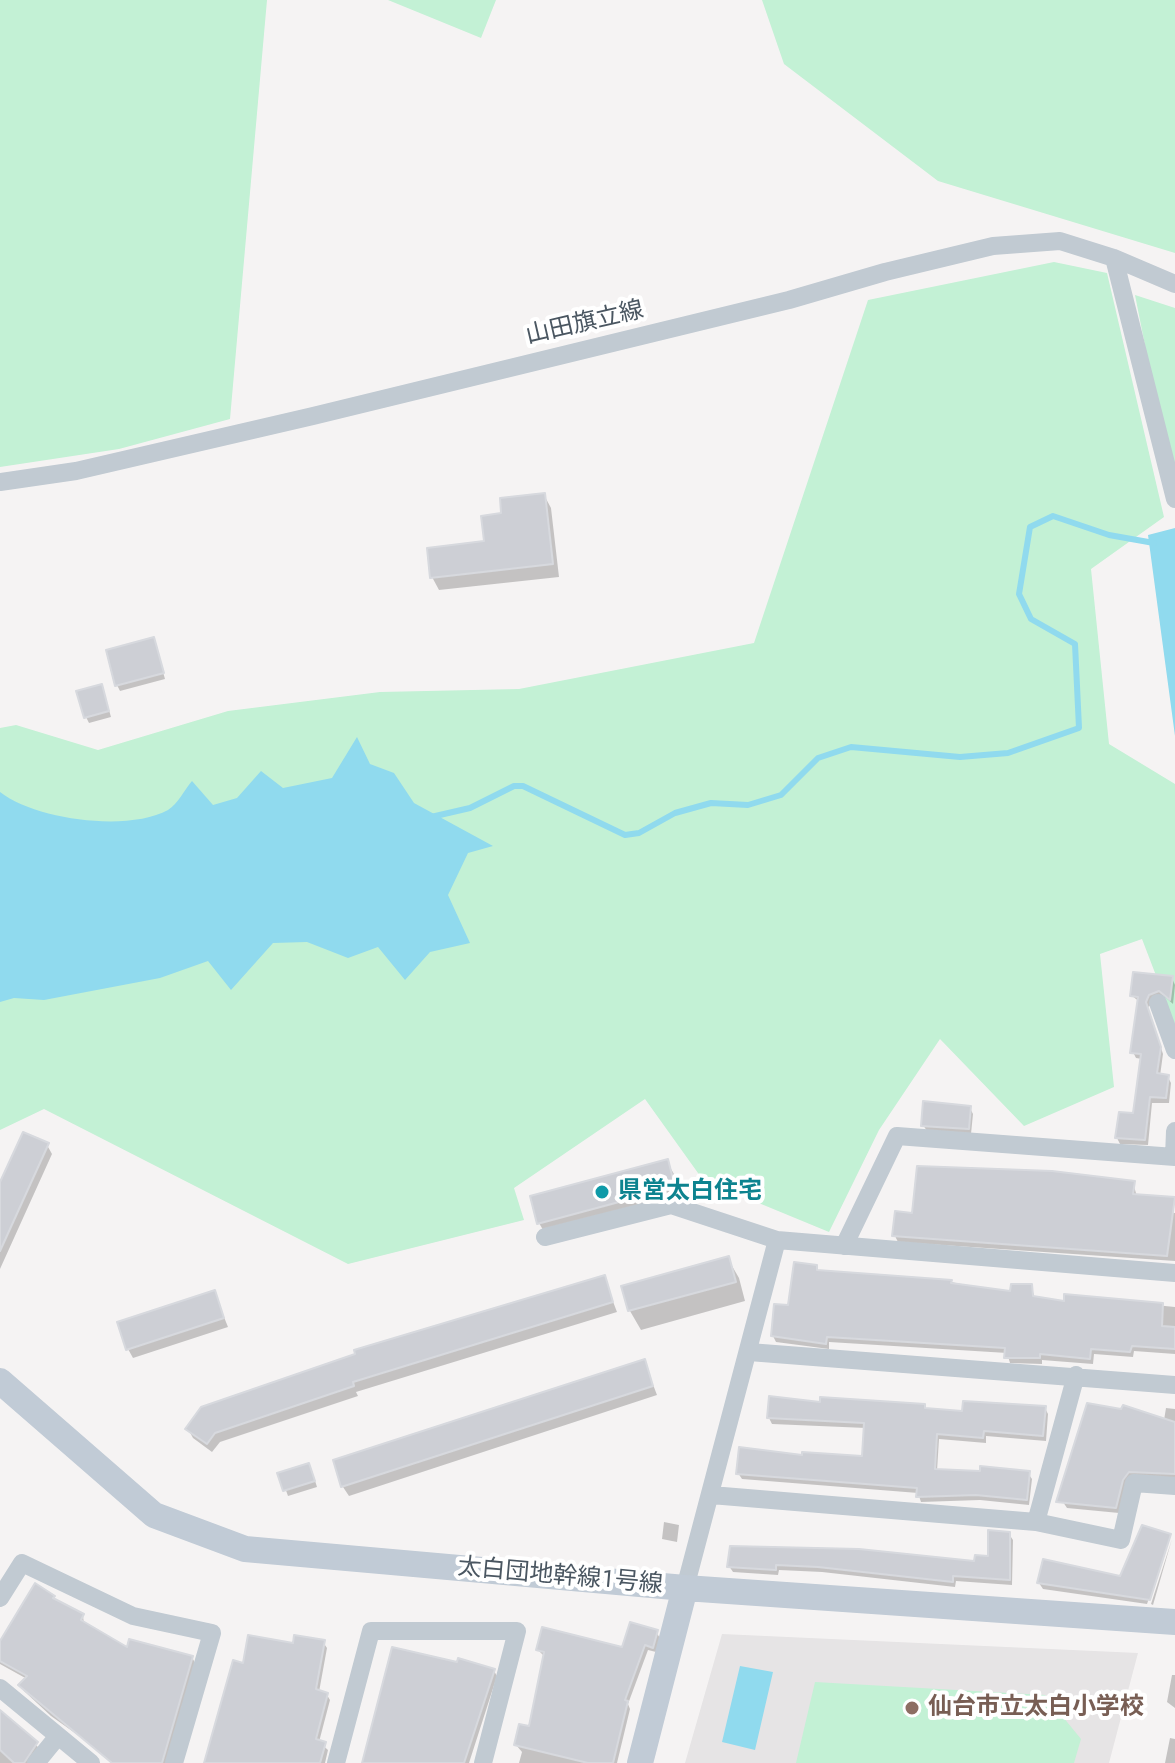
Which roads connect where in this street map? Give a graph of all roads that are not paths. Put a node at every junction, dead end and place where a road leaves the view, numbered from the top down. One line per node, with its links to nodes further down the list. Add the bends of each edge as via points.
1 (1114, 258): 2 (street, 山田旗立線); 3 (street, 山田旗立線, via 1060,241 993,246 313,416 76,471); 4 (street)
2 (1175, 284)
3 (0, 482)
4 (1175, 499)
5 (1158, 1003): 6 (street)
6 (1175, 1050)
7 (1175, 1131): 8 (street)
8 (1174, 1157): 11 (street, via 897,1136)
9 (545, 1237): 10 (street, via 671,1205)
10 (777, 1240): 11 (street); 13 (street)
11 (844, 1246): 12 (street)
12 (1175, 1273)
13 (749, 1352): 14 (street); 18 (street)
14 (1076, 1375): 16 (street); 19 (street)
15 (0, 1381): 20 (street, 太白団地幹線１号線, via 154,1515 245,1549)
16 (1175, 1385)
17 (1175, 1486): 19 (street, via 1134,1483 1121,1540)
18 (711, 1495): 19 (street); 20 (street)
19 (1036, 1522)
20 (685, 1588): 22 (street, 太白団地幹線１号線); 30 (street)
21 (0, 1598): 27 (street, via 22,1563 133,1616 212,1633)
22 (1175, 1622)
23 (0, 1688): 24 (street)
24 (58, 1736): 25 (street); 26 (street)
25 (36, 1763)
26 (91, 1763)
27 (174, 1763)
28 (336, 1763): 29 (street, via 371,1631 517,1631)
29 (483, 1763)
30 (640, 1763)

